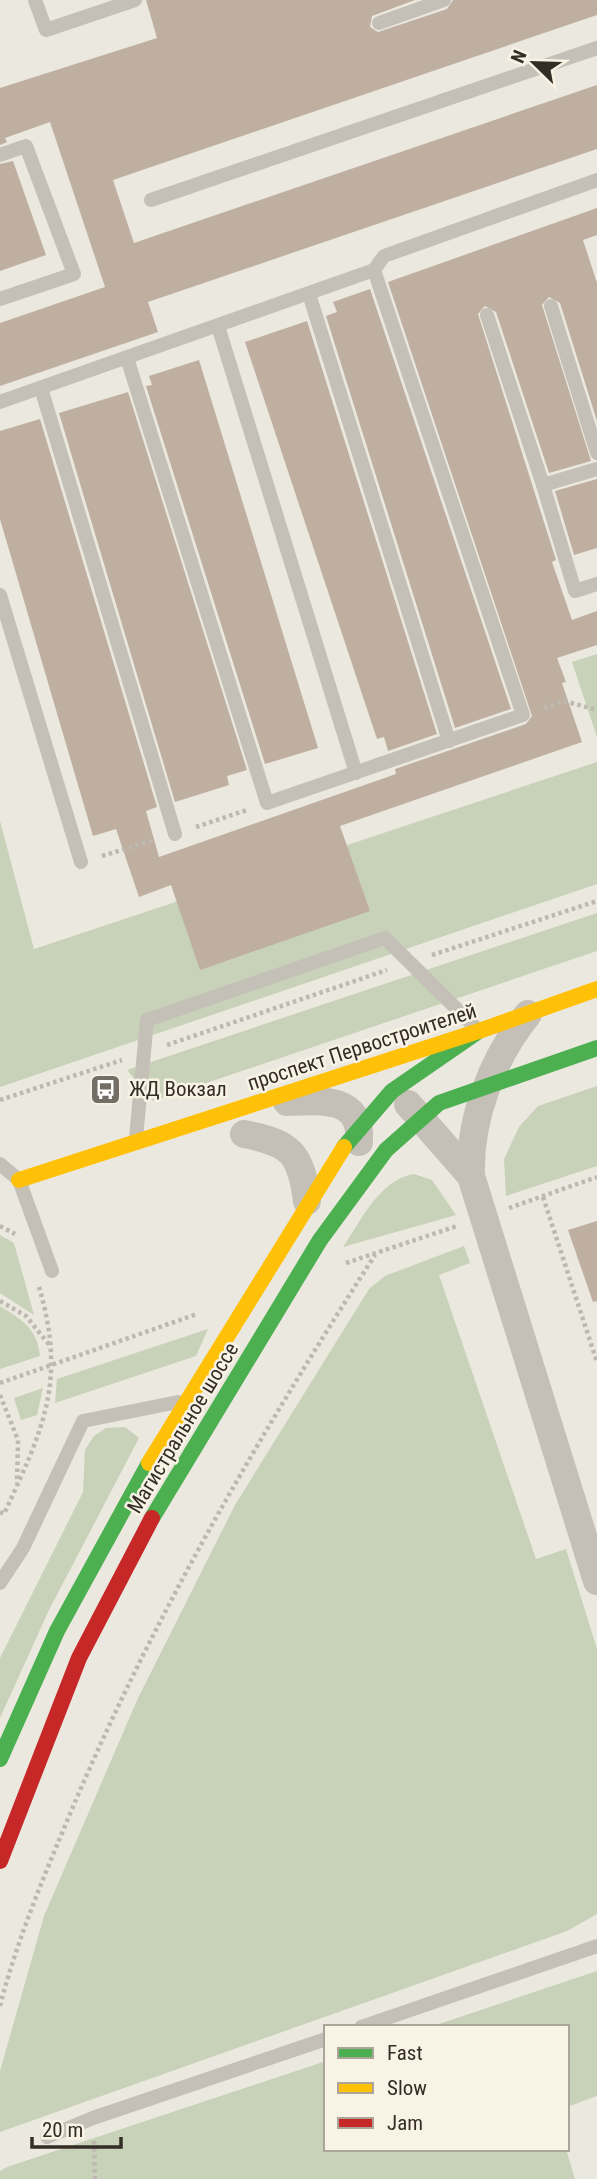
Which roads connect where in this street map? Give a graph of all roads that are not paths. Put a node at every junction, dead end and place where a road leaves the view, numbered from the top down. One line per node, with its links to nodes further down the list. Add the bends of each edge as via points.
1 (35, 0): 2 (lane, via 46,30)
2 (135, 0)
3 (444, 0): 4 (lane)
4 (379, 23)
5 (597, 48): 8 (lane)
6 (0, 155): 11 (lane, via 26,146 74,274)
7 (597, 180): 9 (lane, via 384,257)
8 (150, 200)
9 (374, 270): 10 (lane); 23 (lane, via 523,715)
10 (309, 294): 14 (lane); 23 (lane)
11 (0, 299)
12 (551, 306): 18 (lane)
13 (487, 315): 20 (lane)
14 (218, 326): 15 (lane); 24 (lane)
15 (127, 358): 16 (lane); 24 (lane, via 267,803)
16 (41, 388): 17 (lane); 25 (lane)
17 (0, 402)
18 (597, 453)
19 (597, 469): 20 (lane)
20 (543, 485): 21 (lane, via 575,591)
21 (597, 584)
22 (0, 595): 26 (lane)
23 (449, 741): 24 (lane)
24 (356, 773)
25 (175, 834)
26 (81, 862)
27 (597, 989): 28 (main road, проспект Первостроителей)
28 (528, 1014): 29 (main road, проспект Первостроителей); 31 (street, via 507,1044)
29 (479, 1031): 32 (main road, Магистральное шоссе); 35 (main road, проспект Первостроителей); 37 (lane, via 385,938 147,1020)
30 (597, 1048): 31 (main road)
31 (491, 1083): 32 (main road); 34 (main road, Магистральное шоссе); 39 (street, via 471,1133)
32 (392, 1091): 33 (main road); 34 (street); 36 (main road, Магистральное шоссе)
33 (335, 1102): 35 (street); 36 (street, via 348,1109)
34 (421, 1115): 39 (street); 42 (main road, Магистральное шоссе, via 380,1155)
35 (257, 1124): 37 (main road, проспект Первостроителей); 41 (street, via 294,1153 301,1164)
36 (360, 1129): 41 (main road, Магистральное шоссе); 42 (street, via 354,1171)
37 (136, 1142): 40 (main road, проспект Первостроителей)
38 (0, 1164): 40 (lane)
39 (471, 1176): 46 (street)
40 (19, 1180): 43 (lane, via 33,1201)
41 (307, 1201): 44 (main road, Магистральное шоссе)
42 (337, 1218): 45 (main road, Магистральное шоссе)
43 (52, 1271)
44 (186, 1401): 45 (main road); 47 (lane, via 83,1421 23,1548); 48 (main road, Магистральное шоссе, via 62,1617)
45 (213, 1418): 49 (main road, Магистральное шоссе, via 93,1629)
46 (597, 1581)
47 (0, 1583)
48 (0, 1759)
49 (0, 1861)
50 (597, 1946): 51 (lane)
51 (367, 2025)
52 (324, 2040): 53 (lane)
53 (47, 2137)

